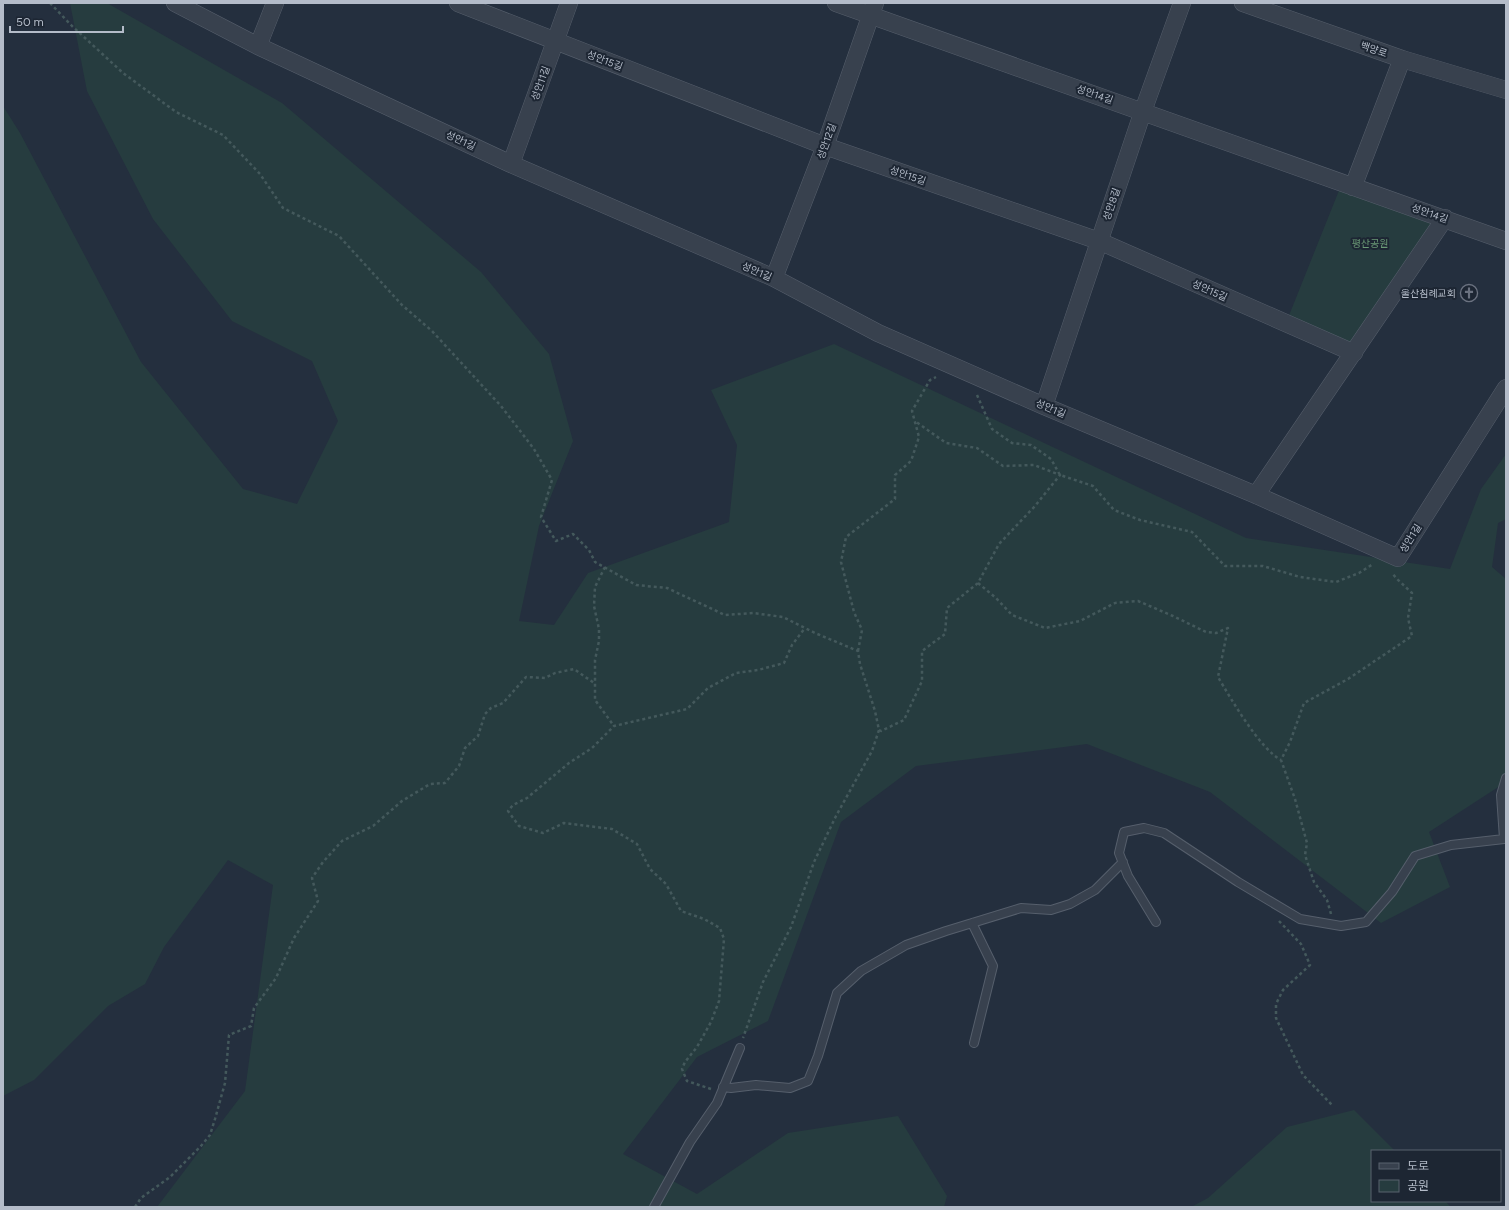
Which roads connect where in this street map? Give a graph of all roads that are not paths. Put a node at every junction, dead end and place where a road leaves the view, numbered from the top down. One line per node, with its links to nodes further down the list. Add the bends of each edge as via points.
1 (175, 3): 10 (street, 성안1길)
2 (275, 3): 10 (street)
3 (458, 3): 9 (street, 성안15길)
4 (569, 3): 9 (street, 성안11길)
5 (836, 3): 8 (street, 성안14길)
6 (1182, 3): 13 (street, 성안8길)
7 (1243, 3): 11 (street, 백양로)
8 (873, 9): 13 (street, 성안14길); 14 (street, 성안12길)
9 (555, 40): 14 (street, 성안15길); 15 (street, 성안11길)
10 (258, 46): 15 (street, 성안1길)
11 (1402, 59): 12 (street, 백양로); 16 (street)
12 (1506, 90)
13 (1143, 111): 16 (street, 성안14길); 18 (street, 성안8길)
14 (825, 146): 18 (street, 성안15길); 20 (street, 성안12길)
15 (511, 164): 20 (street, 성안1길)
16 (1353, 186): 17 (street, 성안14길)
17 (1445, 218): 19 (street, 성안14길); 21 (street)
18 (1099, 241): 21 (street, 성안15길); 23 (street, 성안8길)
19 (1506, 241)
20 (774, 278): 23 (street, 성안1길, via 878,333)
21 (1354, 353): 24 (street)
22 (1506, 388): 24 (street, 성안1길, via 1398,558 1382,554)
23 (1044, 406): 24 (street, 성안1길)
24 (1256, 495)
25 (1506, 778): 26 (lane, via 1501,795 1504,839 1451,845 1415,856 1392,892 1366,922 1341,926 1300,919 1164,833 1144,828 1124,832 1119,853)
26 (1122, 862): 27 (lane); 28 (lane, via 1095,890 1070,904 1051,910 1021,908)
27 (1156, 922)
28 (972, 923): 29 (lane, via 993,966); 31 (lane, via 906,945 862,971 837,994 808,1081 790,1088 756,1085)
29 (974, 1043)
30 (740, 1048): 31 (lane)
31 (722, 1090): 32 (lane, via 717,1103 690,1142)
32 (654, 1207)

